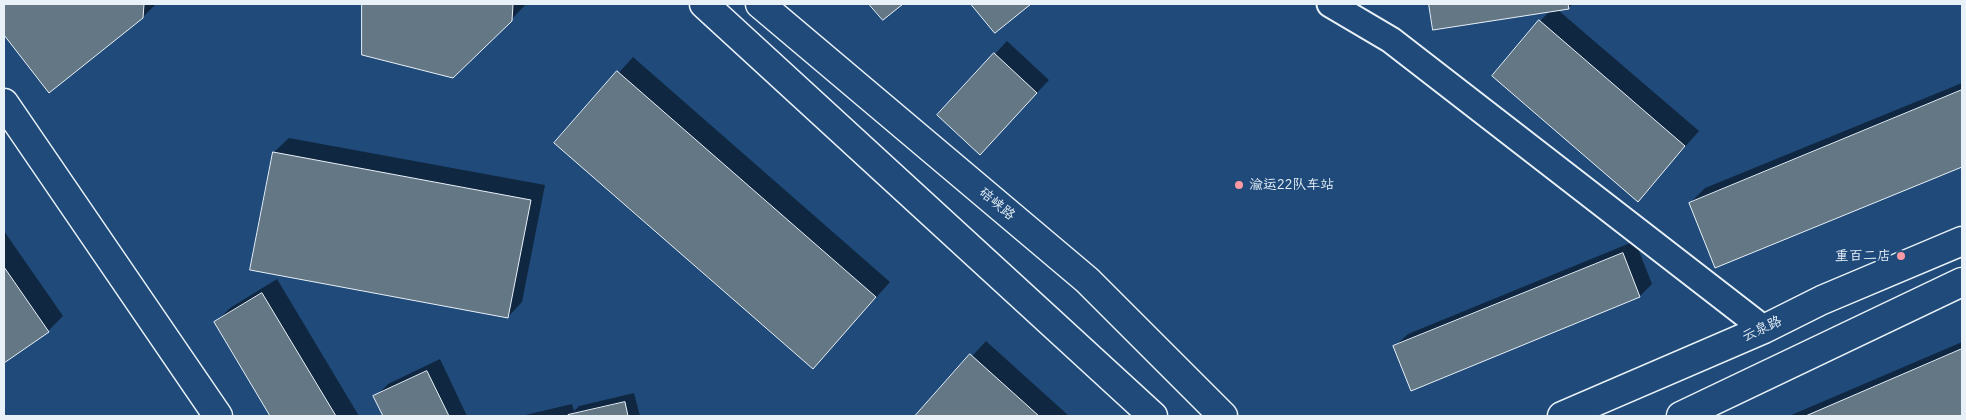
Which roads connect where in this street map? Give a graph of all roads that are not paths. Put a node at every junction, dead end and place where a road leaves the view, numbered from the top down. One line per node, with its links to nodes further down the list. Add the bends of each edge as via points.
1 (704, 4): 9 (main road)
2 (760, 4): 10 (main road, 碚峡路, via 1087,280)
3 (1330, 4): 7 (street, via 1391,40)
4 (4, 103): 8 (main road)
5 (1962, 241): 7 (main road, 云泉路, via 1822,300)
6 (1962, 282): 12 (main road)
7 (1764, 329): 11 (main road, 云泉路)
8 (218, 416)
9 (1154, 416)
10 (1223, 416)
11 (1562, 416)
12 (1681, 416)

